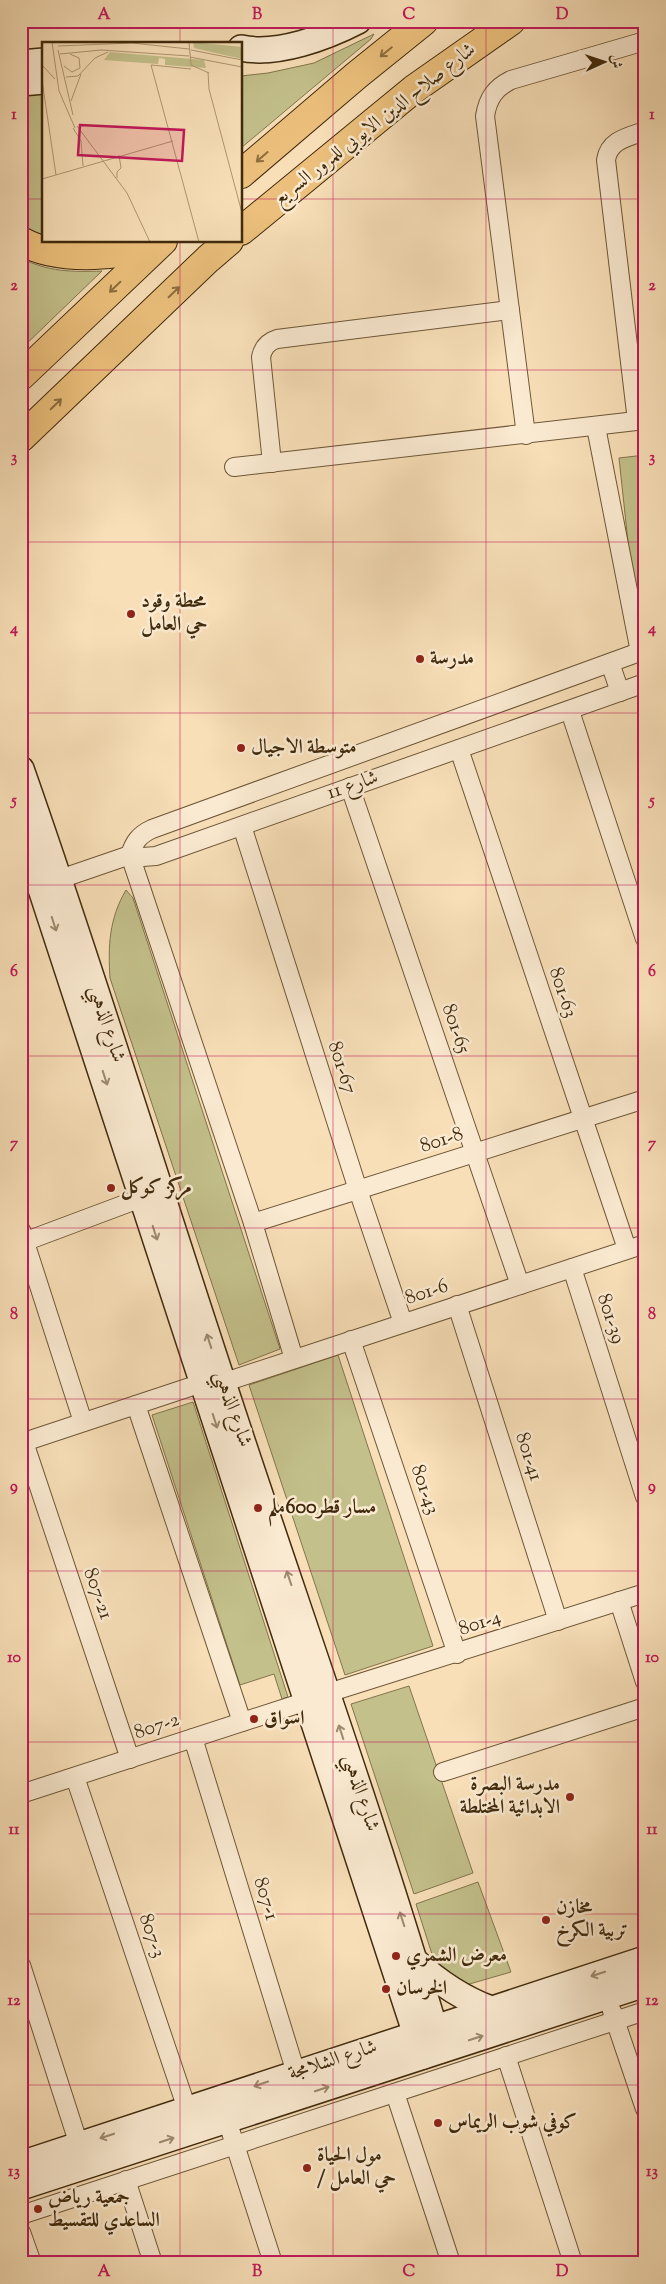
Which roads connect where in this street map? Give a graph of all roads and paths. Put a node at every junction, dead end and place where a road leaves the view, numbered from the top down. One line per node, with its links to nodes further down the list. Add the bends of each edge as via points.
1 (358, 21): 5 (street, via 300,44)
2 (424, 21): 11 (main road, one-way to 11)
3 (511, 21): 12 (main road, شارع صلاح الدين الايوبي للمرور السريع, via 414,89)
4 (645, 41): 16 (street, via 511,80 492,94 485,116)
5 (245, 52)
6 (42, 61): 7 (street)
7 (21, 63)
8 (42, 81): 9 (street)
9 (21, 83)
10 (645, 131): 18 (street, via 613,144 606,160)
11 (242, 173)
12 (242, 230)
13 (21, 241): 15 (main road, via 44,251 74,254 112,254)
14 (228, 242): 21 (main road, one-way to 14)
15 (160, 244): 17 (main road, one-way to 17)
16 (510, 310): 20 (street); 22 (street, via 269,342 263,349 262,358)
17 (21, 376)
18 (641, 421): 19 (street)
19 (596, 427): 20 (street); 24 (street)
20 (526, 435): 22 (street)
21 (21, 438)
22 (272, 463): 23 (street)
23 (234, 467)
24 (642, 651): 25 (street)
25 (610, 662): 27 (street); 34 (street, via 152,829 136,841)
26 (645, 683): 27 (street, شارع 11)
27 (620, 692): 28 (street, شارع 11)
28 (570, 711): 29 (street, شارع 11); 36 (street)
29 (459, 749): 31 (street, شارع 11); 38 (street, 801-63)
30 (21, 769): 35 (street, شارع الذهبي)
31 (350, 787): 32 (street, شارع 11); 39 (street, 801-65)
32 (242, 826): 34 (street, شارع 11, via 156,856); 40 (street, 801-67)
33 (21, 828): 35 (street, شارع الذهبي)
34 (130, 855): 35 (street, شارع 11); 42 (street)
35 (35, 878): 41 (street, شارع الذهبي, one-way to 41); 52 (street, شارع الذهبي, one-way to 35)
36 (645, 939)
37 (645, 1099): 38 (street, 801-8)
38 (582, 1119): 39 (street, 801-8); 45 (street, 801-63)
39 (474, 1153): 40 (street, 801-8); 47 (street, 801-65)
40 (358, 1190): 42 (street, 801-8); 49 (street, 801-67)
41 (144, 1197): 43 (street); 52 (street, شارع الذهبي, one-way to 52)
42 (253, 1223): 51 (street)
43 (23, 1238): 54 (street)
44 (645, 1244): 45 (street, 801-6)
45 (627, 1250): 46 (street, 801-6)
46 (572, 1268): 47 (street, 801-6); 56 (street, 801-39)
47 (520, 1285): 48 (street, 801-6)
48 (457, 1305): 49 (street, 801-6); 59 (street, 801-41)
49 (403, 1323): 50 (street, 801-6)
50 (351, 1340): 51 (street, 801-6); 60 (street, 801-43)
51 (294, 1359): 52 (street, 801-6)
52 (212, 1383): 53 (street, 801-6); 62 (street, شارع الذهبي)
53 (136, 1405): 54 (street, 801-6); 64 (street)
54 (84, 1422): 55 (street, 801-6)
55 (23, 1442): 66 (street, 807-21)
56 (645, 1496)
57 (645, 1593): 58 (street, 801-4)
58 (619, 1601): 59 (street, 801-4); 61 (street)
59 (558, 1621): 60 (street, 801-4)
60 (457, 1654): 62 (street, 801-4)
61 (645, 1682)
62 (318, 1697): 64 (street, 807-2); 71 (street, شارع الذهبي, one-way to 62); 78 (street, شارع الذهبي)
63 (645, 1707): 67 (street)
64 (242, 1722): 65 (street, 807-2)
65 (193, 1738): 66 (street, 807-2); 80 (street, 807-1)
66 (130, 1759): 68 (street, 807-2)
67 (443, 1772)
68 (75, 1777): 69 (street, 807-2); 83 (street, 807-3)
69 (21, 1794)
70 (645, 1958): 75 (street, شارع الشلامجة, one-way to 75)
71 (415, 1960): 75 (street, via 450,1989); 78 (street, شارع الذهبي)
72 (21, 1965): 85 (street)
73 (645, 1984): 74 (street, شارع الشلامجة)
74 (608, 1996): 77 (street); 78 (street, شارع الشلامجة, one-way to 74)
75 (491, 2009): 78 (street, شارع الشلامجة)
76 (645, 2011): 77 (street)
77 (615, 2021): 79 (street); 82 (street)
78 (429, 2041): 80 (street, شارع الشلامجة); 84 (street, شارع الشلامجة, one-way to 78)
79 (506, 2056): 81 (street); 96 (street)
80 (296, 2073): 83 (street, شارع الشلامجة, one-way to 83)
81 (395, 2093): 86 (street); 95 (street)
82 (645, 2109)
83 (187, 2110): 85 (street, شارع الشلامجة, one-way to 85)
84 (227, 2120): 86 (street); 89 (street, شارع الشلامجة, one-way to 84)
85 (79, 2145): 87 (street, شارع الشلامجة)
86 (235, 2146): 88 (street); 94 (street)
87 (21, 2164)
88 (126, 2180): 90 (street); 93 (street)
89 (21, 2187)
90 (21, 2215)
91 (21, 2232): 92 (street)
92 (32, 2263)
93 (153, 2263)
94 (273, 2263)
95 (451, 2263)
96 (573, 2263)

